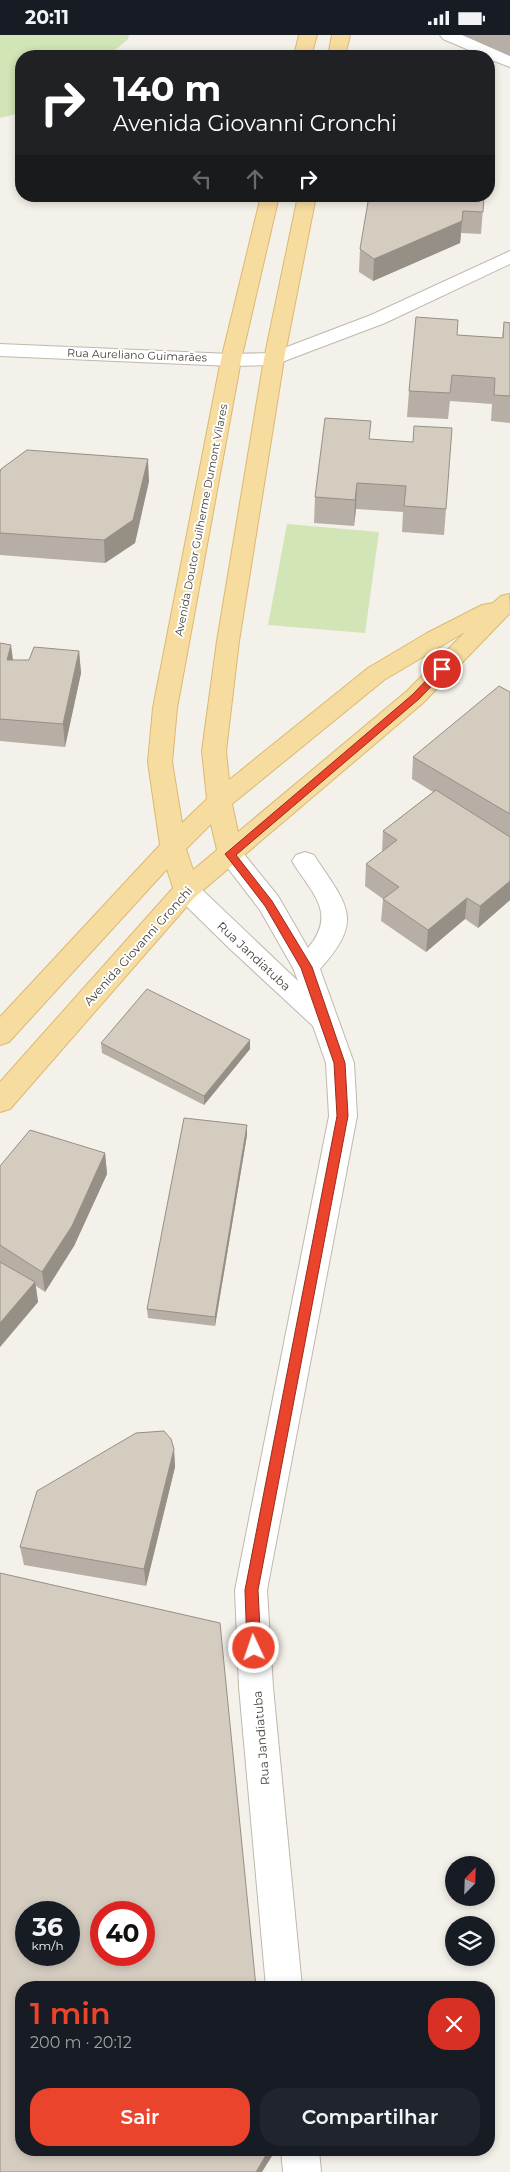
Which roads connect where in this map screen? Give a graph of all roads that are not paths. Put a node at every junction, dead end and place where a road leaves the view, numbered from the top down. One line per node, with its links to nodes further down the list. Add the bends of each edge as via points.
1 (308, 35): 4 (main road)
2 (341, 35): 5 (main road)
3 (449, 35): 6 (street)
4 (304, 50)
5 (338, 50)
6 (483, 50)
7 (495, 55): 8 (street)
8 (510, 62)
9 (269, 202): 15 (main road, Avenida Doutor Guilherme Dumont Vilares)
10 (306, 202): 16 (main road)
11 (510, 257): 12 (street)
12 (491, 267): 13 (street); 16 (street, via 378,319)
13 (510, 280)
14 (0, 349): 15 (street, Rua Aureliano Guimarães)
15 (231, 359): 16 (street, Rua Aureliano Guimarães); 19 (main road, Avenida Doutor Guilherme Dumont Vilares, via 165,707 160,762)
16 (274, 359): 18 (main road, via 215,742)
17 (510, 601): 18 (main road, Avenida Giovanni Gronchi, via 435,639 376,674); 20 (main road, Avenida Giovanni Gronchi, via 415,697)
18 (218, 801): 19 (main road, Avenida Giovanni Gronchi); 20 (main road)
19 (173, 847): 22 (main road, Avenida Doutor Guilherme Dumont Vilares); 25 (main road, Avenida Giovanni Gronchi)
20 (230, 854): 22 (main road, Avenida Giovanni Gronchi); 23 (street, Rua Jandiatuba, via 269,903)
21 (305, 861): 23 (street, via 332,906 336,924 330,939)
22 (186, 890): 24 (street, Rua Jandiatuba); 26 (main road, Avenida Giovanni Gronchi)
23 (306, 967): 24 (street, Rua Jandiatuba)
24 (323, 1020): 27 (street, Rua Jandiatuba, via 340,1063 343,1116 252,1590 256,1687)
25 (0, 1035)
26 (0, 1101)
27 (283, 1981)

